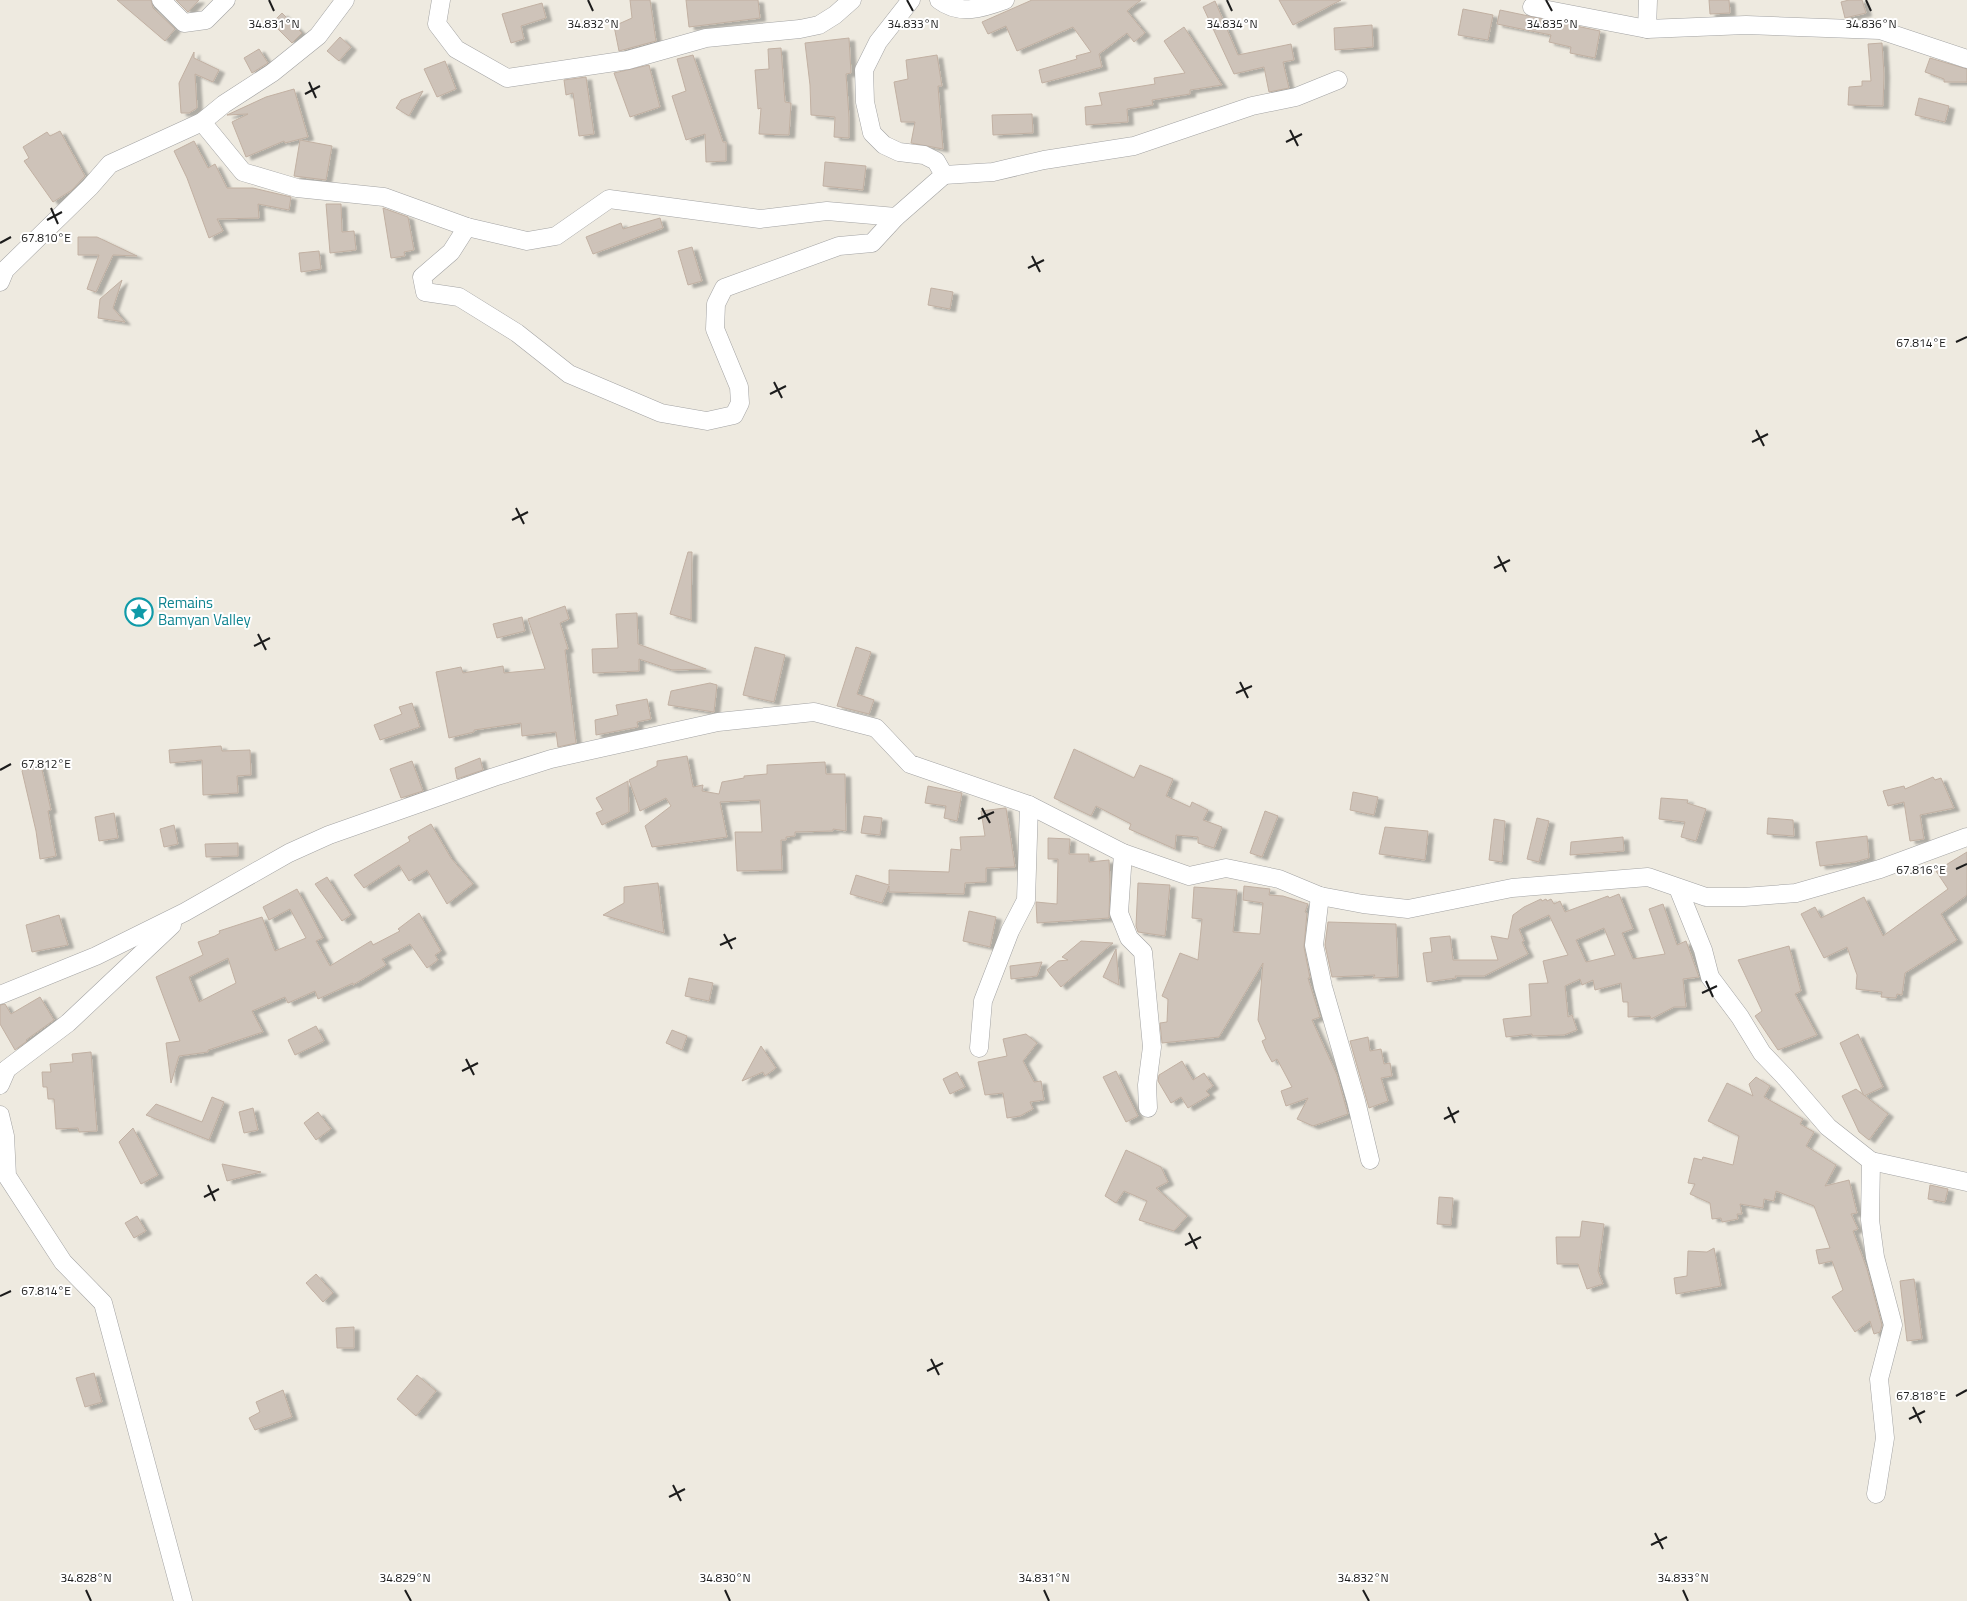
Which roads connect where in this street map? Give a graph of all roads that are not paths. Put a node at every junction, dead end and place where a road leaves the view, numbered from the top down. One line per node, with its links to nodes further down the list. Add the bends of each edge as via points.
1 (161, 0): 2 (street, via 184,23 206,20)
2 (226, 0)
3 (345, 0): 14 (street, via 318,36)
4 (441, 0): 5 (street, via 437,24 456,49 507,78 628,60 706,38 819,25)
5 (852, 0)
6 (911, 0): 15 (street, via 878,42 864,70 865,102 872,133 884,145 936,161)
7 (939, 0): 8 (street, via 947,6 970,10)
8 (1005, 0)
9 (1648, 0): 11 (street)
10 (1532, 7): 11 (street)
11 (1647, 29): 12 (street, via 1746,25 1880,30)
12 (1967, 59)
13 (1338, 80): 15 (street, via 1296,97 1252,106 1134,146 1044,160 994,172)
14 (202, 122): 17 (street, via 243,172 297,188 384,196); 18 (street, via 110,164 5,270)
15 (944, 176): 16 (street)
16 (896, 217): 17 (street, via 827,211 760,219 609,199 556,236 527,241); 17 (street, via 872,243 839,246 724,288 716,304 716,329 739,387 740,403 734,415 707,421 661,413 568,374 517,333 459,297 425,292 422,277 451,252)
17 (467, 227)
18 (0, 282)
19 (1029, 805): 21 (street); 24 (street, via 910,764 876,728 814,712 718,722 551,759 329,835 289,853); 26 (street, via 1026,900 1010,931 983,1001)
20 (1967, 837): 22 (street, via 1880,869 1796,893 1744,898 1706,896)
21 (1123, 853): 23 (street, via 1189,876 1226,868 1279,879); 28 (street, via 1119,913 1130,938 1143,952 1152,1047 1147,1085)
22 (1678, 888): 23 (street, via 1648,877 1512,888 1408,909); 31 (street, via 1703,950 1710,977 1762,1053 1828,1127)
23 (1320, 896): 30 (street, via 1314,945)
24 (185, 912): 25 (street, via 96,956); 27 (street, via 68,1023 7,1069)
25 (0, 995)
26 (979, 1048)
27 (0, 1085)
28 (1148, 1108)
29 (0, 1115): 34 (street, via 6,1136 7,1176 63,1262 104,1303)
30 (1370, 1160)
31 (1871, 1161): 32 (street); 33 (street, via 1870,1220 1875,1257 1893,1325 1879,1379 1885,1438)
32 (1967, 1182)
33 (1876, 1494)
34 (183, 1601)

